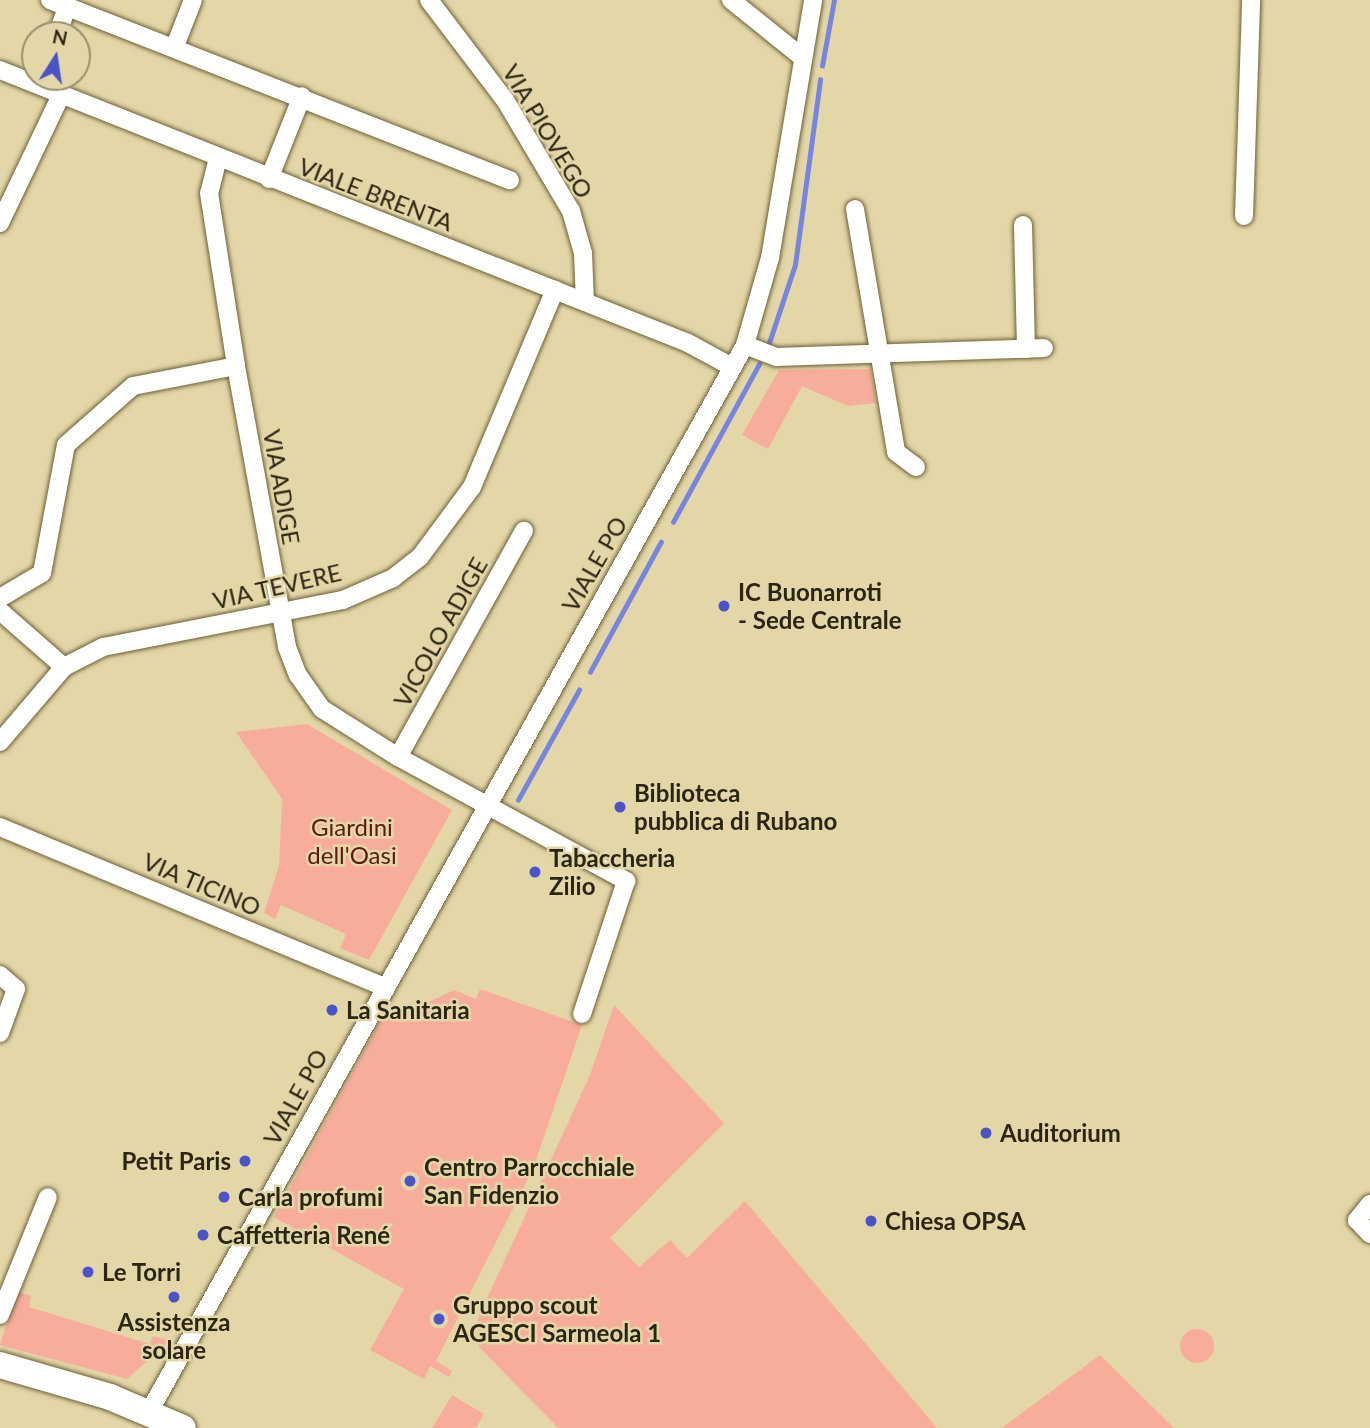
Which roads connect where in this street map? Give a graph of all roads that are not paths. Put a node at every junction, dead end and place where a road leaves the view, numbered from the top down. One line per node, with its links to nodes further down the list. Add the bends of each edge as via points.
1 (193, 0): 9 (street)
2 (429, 0): 24 (street, VIA PIOVEGO, via 505,100 571,211 583,253)
3 (731, 0): 7 (street)
4 (813, 0): 8 (street, VIALE PO)
5 (1251, 0): 20 (street)
6 (59, 4): 9 (street)
7 (756, 23): 8 (street); 10 (street)
8 (805, 36): 10 (street, VIALE PO)
9 (175, 46): 15 (street)
10 (802, 57): 25 (street, VIALE PO, via 770,258)
11 (0, 70): 12 (street, VIALE BRENTA)
12 (21, 76)
13 (55, 91): 14 (street, VIALE BRENTA)
14 (61, 95): 16 (street, VIALE BRENTA); 21 (street)
15 (302, 96): 17 (street); 18 (street)
16 (218, 158): 17 (street, VIALE BRENTA); 29 (street, VIA ADIGE, via 209,193)
17 (269, 179): 23 (street, VIALE BRENTA)
18 (510, 180)
19 (855, 209): 28 (street)
20 (1244, 216)
21 (0, 223)
22 (1023, 225): 27 (street)
23 (555, 290): 24 (street, VIALE BRENTA); 35 (street, VIA TEVERE, via 472,488 447,528 393,578 344,600)
24 (585, 302): 30 (street, VIALE BRENTA)
25 (745, 345): 28 (street, via 777,357); 30 (street, VIALE PO)
26 (1044, 348): 27 (street)
27 (1026, 349): 28 (street)
28 (882, 354): 31 (street, via 896,452)
29 (236, 366): 33 (street, via 133,386 66,445 42,573); 35 (street, VIA ADIGE)
30 (732, 367): 39 (street, VIALE PO)
31 (916, 467)
32 (524, 531): 38 (street, VICOLO ADIGE)
33 (0, 598)
34 (0, 611): 36 (street)
35 (281, 615): 36 (street, VIA TEVERE, via 103,646); 38 (street, VIA ADIGE, via 298,675 317,703)
36 (64, 667): 37 (street, VIA TEVERE)
37 (0, 742)
38 (398, 757): 39 (street, VIA ADIGE)
39 (486, 807): 42 (street, VIALE PO); 43 (street, via 626,881)
40 (0, 827): 42 (street, VIA TICINO)
41 (0, 975): 44 (street, via 16,989)
42 (384, 987): 50 (street, VIALE PO)
43 (582, 1014)
44 (0, 1032)
45 (48, 1197): 48 (street)
46 (1370, 1204): 47 (street, via 1357,1220)
47 (1370, 1234)
48 (0, 1315)
49 (0, 1364): 50 (main road)
50 (149, 1412): 51 (main road)
51 (183, 1428)

